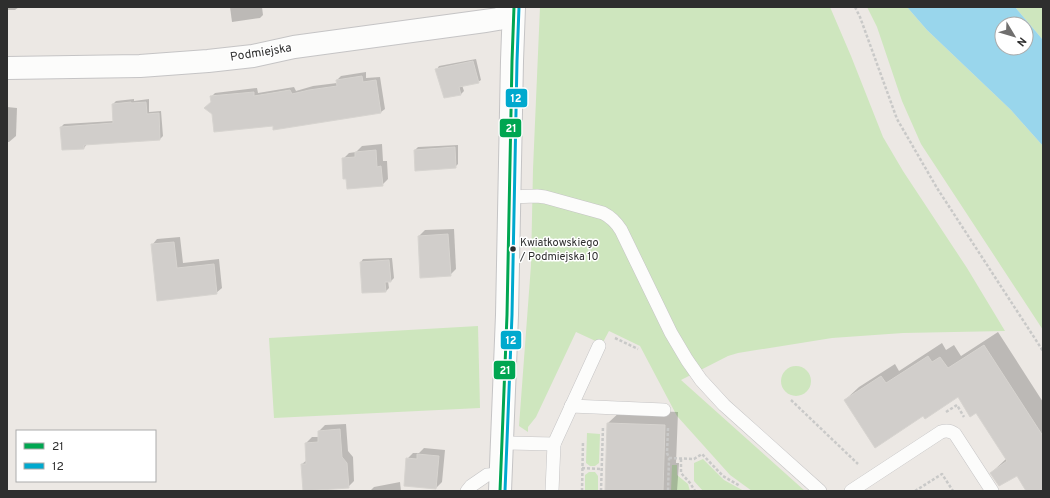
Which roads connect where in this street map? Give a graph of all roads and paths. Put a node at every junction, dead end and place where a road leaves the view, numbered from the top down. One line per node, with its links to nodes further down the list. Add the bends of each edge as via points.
1 (855, 7): 6 (path, via 897,119 937,188)
2 (514, 11): 3 (street, Podmiejska, via 491,20 253,56 140,66); 4 (street)
3 (7, 68)
4 (509, 197): 12 (street); 27 (lane, via 545,197 609,216 621,230 671,333 701,380)
5 (599, 346): 8 (lane)
6 (1043, 351)
7 (791, 400): 16 (path)
8 (571, 406): 9 (lane); 13 (lane)
9 (604, 407): 10 (lane); 18 (path)
10 (664, 410): 14 (path, via 664,420 668,420)
11 (583, 441): 17 (path)
12 (502, 443): 13 (lane); 19 (street)
13 (554, 444): 22 (lane)
14 (669, 458): 15 (path); 25 (path)
15 (681, 458): 20 (path, via 694,459 702,454 723,476); 26 (path, via 681,473)
16 (861, 467)
17 (582, 468): 18 (path); 23 (path)
18 (602, 469): 24 (path)
19 (500, 482): 21 (lane, via 487,475)
20 (740, 486)
21 (467, 491)
22 (552, 491)
23 (582, 491)
24 (601, 491)
25 (668, 491)
26 (695, 491)
27 (820, 491)
28 (851, 491): 31 (lane, via 946,431 956,434)
29 (915, 491): 30 (path, via 942,474)
30 (953, 491)
31 (992, 491)

